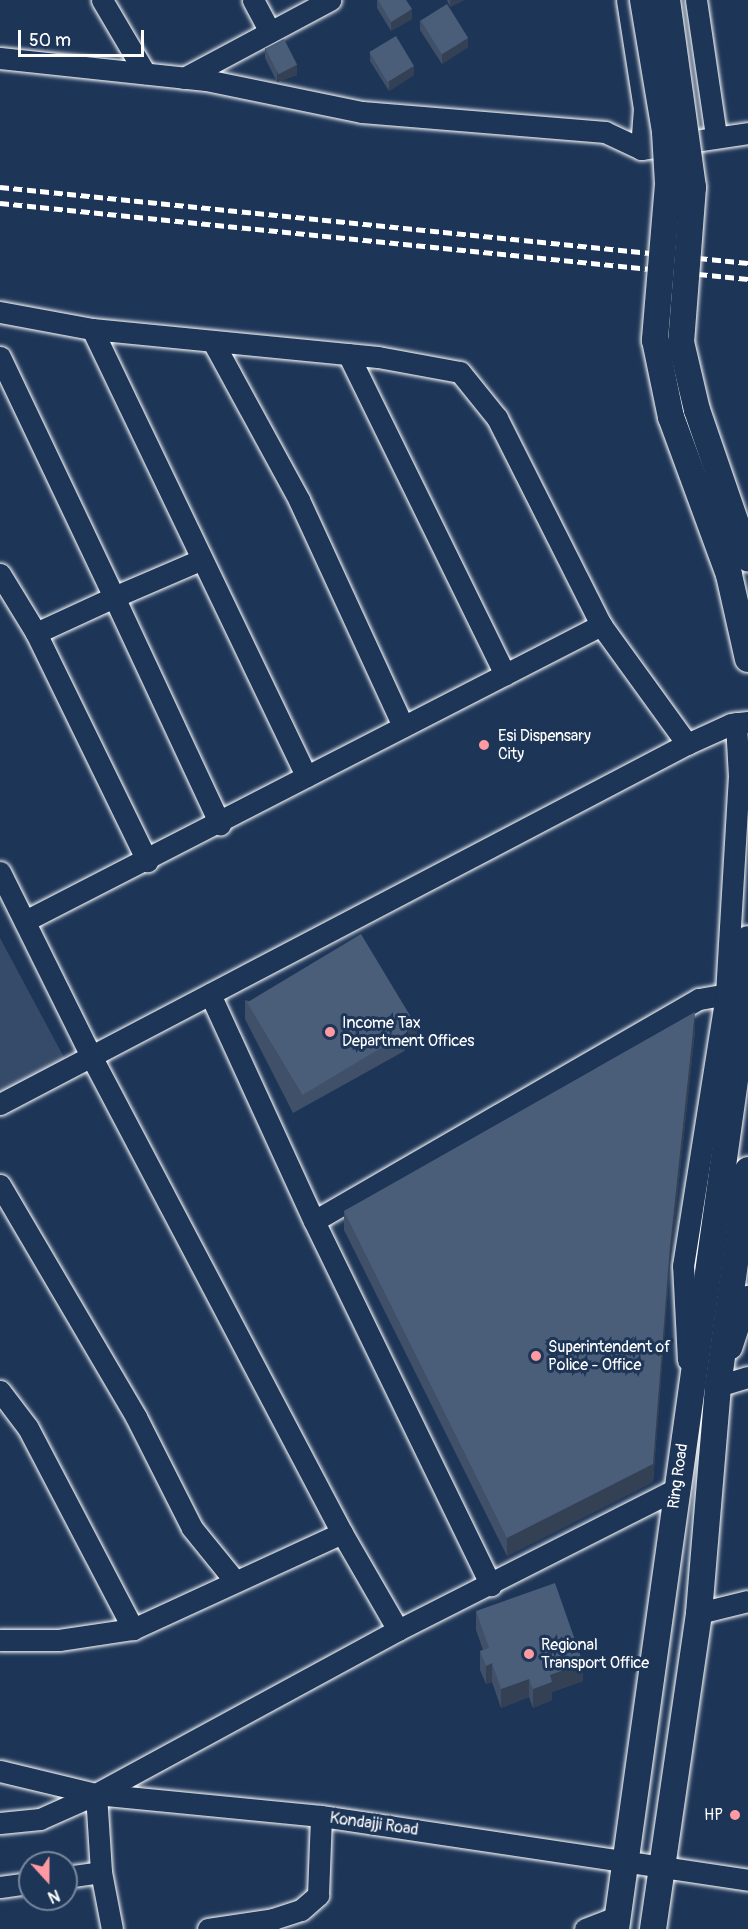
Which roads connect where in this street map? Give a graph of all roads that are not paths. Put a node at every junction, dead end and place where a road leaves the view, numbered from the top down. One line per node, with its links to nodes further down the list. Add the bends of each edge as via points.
1 (102, 0): 10 (street)
2 (253, 0): 8 (street)
3 (330, 0): 8 (street)
4 (627, 0): 14 (street, via 644,108)
5 (643, 0): 26 (main road, bridge, via 665,132 668,184 656,349 671,417 729,575)
6 (667, 0): 20 (main road, bridge, via 693,187 681,342 697,410)
7 (696, 0): 13 (street)
8 (270, 32): 11 (street)
9 (0, 58): 10 (street)
10 (145, 73): 11 (street)
11 (184, 78): 14 (street, via 362,112 605,132)
12 (748, 133): 13 (street)
13 (716, 136): 14 (street)
14 (641, 149)
15 (0, 312): 16 (street)
16 (92, 329): 17 (street); 21 (street)
17 (213, 342): 18 (street); 29 (street, via 299,500)
18 (348, 354): 24 (street, via 460,372 497,418); 27 (street)
19 (0, 357): 23 (street)
20 (748, 558)
21 (200, 560): 23 (street); 31 (street)
22 (0, 574): 25 (street)
23 (114, 597): 25 (street); 32 (street)
24 (601, 625): 27 (street); 30 (street)
25 (36, 633): 33 (street)
26 (748, 659)
27 (505, 675): 29 (street)
28 (742, 723): 30 (street); 38 (street)
29 (403, 726): 31 (street)
30 (687, 744): 37 (street)
31 (306, 776): 32 (street)
32 (220, 824): 33 (street)
33 (147, 861): 35 (street)
34 (0, 872): 35 (street)
35 (25, 921): 39 (street)
36 (748, 939): 48 (main road, Ring Road, via 743,1023)
37 (210, 994): 39 (street); 43 (street)
38 (726, 994): 43 (street, via 699,999); 48 (street, via 683,1266)
39 (91, 1056): 40 (street); 50 (street)
40 (0, 1104)
41 (748, 1170): 46 (main road)
42 (0, 1185): 51 (street, via 136,1418 192,1528)
43 (314, 1221): 52 (street)
44 (748, 1296): 46 (street)
45 (748, 1377): 46 (street)
46 (718, 1386): 54 (main road)
47 (0, 1391): 55 (street, via 28,1428)
48 (690, 1391): 49 (main road, Ring Road)
49 (676, 1489): 52 (street); 62 (main road, Ring Road)
50 (342, 1533): 51 (street); 56 (street)
51 (235, 1581): 55 (street)
52 (491, 1585): 56 (street)
53 (748, 1601): 54 (street)
54 (699, 1613): 63 (main road)
55 (133, 1629): 57 (street, via 59,1640)
56 (398, 1630): 59 (street)
57 (0, 1640)
58 (0, 1771): 59 (street, Kondajji Road)
59 (96, 1794): 60 (street, Kondajji Road); 61 (street, via 40,1819); 64 (street)
60 (321, 1816): 62 (street, Kondajji Road); 71 (street, via 318,1895 300,1910 282,1916)
61 (0, 1823)
62 (622, 1860): 63 (street, Kondajji Road); 69 (main road, Ring Road)
63 (659, 1866): 66 (street, Kondajji Road); 73 (main road)
64 (101, 1872): 65 (street); 70 (street)
65 (78, 1875)
66 (748, 1880)
67 (18, 1885): 68 (street)
68 (0, 1887)
69 (616, 1923): 72 (street)
70 (112, 1929)
71 (208, 1929)
72 (585, 1929)
73 (653, 1929)

